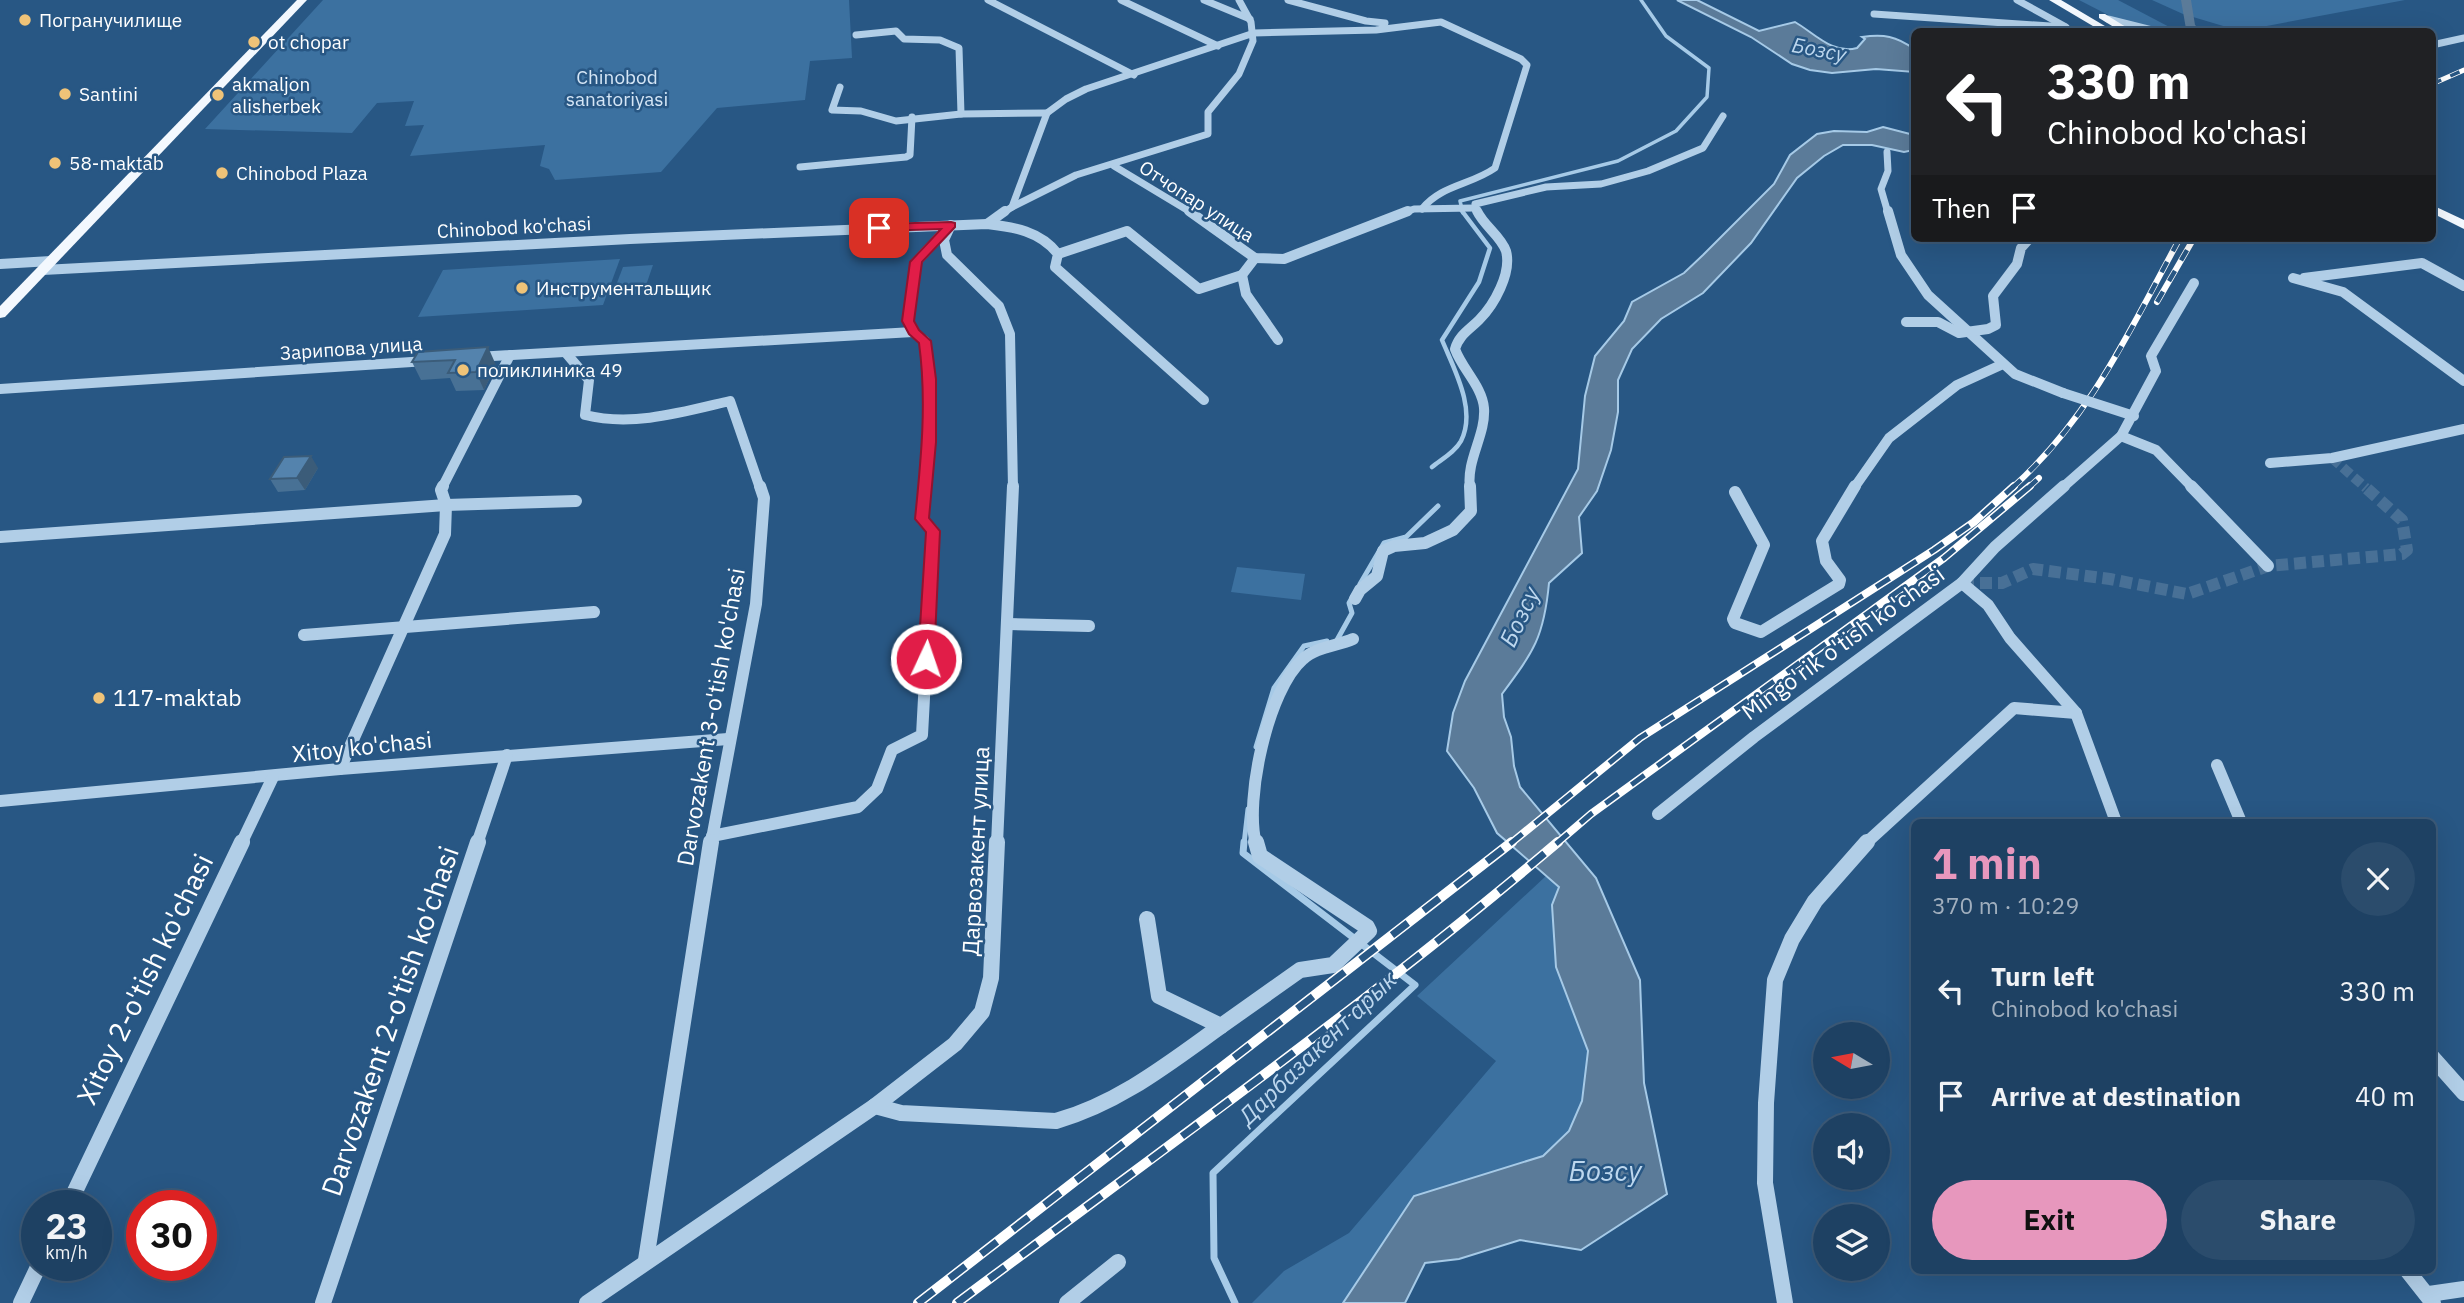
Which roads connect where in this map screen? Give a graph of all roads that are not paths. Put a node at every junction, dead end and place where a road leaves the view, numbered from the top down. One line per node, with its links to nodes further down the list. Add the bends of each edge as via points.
1 (302, 0): 46 (main road)
2 (988, 0): 24 (street)
3 (1121, 0): 23 (street)
4 (1204, 0): 11 (street)
5 (1239, 0): 11 (street)
6 (1288, 0): 13 (street)
7 (2017, 0): 15 (street)
8 (2054, 0): 16 (main road)
9 (2072, 0): 12 (main road)
10 (1874, 14): 14 (street)
11 (1250, 19): 19 (street)
12 (2108, 19): 17 (main road); 18 (street)
13 (1385, 23)
14 (2055, 28)
15 (2066, 28)
16 (2104, 28)
17 (2123, 28)
18 (2144, 28)
19 (1254, 33): 23 (street); 31 (street, via 1244,64 1208,112 1208,134); 36 (street, Отчопар улица, via 1376,30 1441,22 1527,65 1495,168 1430,196)
20 (856, 35): 27 (street, via 894,31 904,39 956,45)
21 (2464, 38): 22 (street)
22 (2436, 44)
23 (1218, 46): 24 (street)
24 (1134, 75): 26 (street, via 1074,94)
25 (840, 87): 29 (street, via 832,110 860,111 891,120)
26 (1047, 113): 27 (street); 34 (street)
27 (961, 114): 29 (street)
28 (1723, 116): 35 (street, via 1703,148 1648,171 1601,184 1546,187 1480,201)
29 (912, 117): 32 (street, via 910,155 906,157)
30 (1887, 152): 55 (street, via 1888,171 1881,189 1901,255 1928,295)
31 (1114, 166): 34 (street, via 1076,176); 44 (street, Отчопар улица)
32 (800, 167)
33 (2436, 200): 38 (main road)
34 (1012, 207): 39 (street)
35 (1474, 208): 36 (street, Отчопар улица); 75 (street, via 1507,257 1493,303 1455,349 1484,404 1469,476 1472,510 1444,534 1422,543 1394,544 1383,551 1377,560 1377,576)
36 (1422, 209): 44 (street, Отчопар улица, via 1284,259)
37 (2436, 210): 41 (main road)
38 (2464, 215)
39 (987, 224): 40 (street, Chinobod ko'chasi); 43 (street, Chinobod ko'chasi, via 1034,234 1052,244)
40 (951, 225): 46 (street, Chinobod ko'chasi); 54 (street, via 916,262 908,321); 77 (street, Дарвозакент улица, via 944,240 947,254 999,306 1010,334 1013,478)
41 (2464, 225)
42 (2026, 242): 55 (street, via 2017,264 1993,296 1996,325)
43 (1058, 254): 48 (street, via 1127,231 1198,289); 64 (street, via 1055,267)
44 (1255, 258): 48 (street)
45 (0, 264): 46 (street)
46 (47, 266): 52 (main road)
47 (2340, 273): 50 (street, via 2422,263); 51 (street, via 2357,294); 51 (street, via 2293,278)
48 (1242, 275): 56 (street, via 1246,294)
49 (2194, 283): 65 (street, via 2151,356 2156,371)
50 (2464, 286)
51 (2355, 299): 62 (street)
52 (0, 314)
53 (1906, 322): 55 (street, via 1938,322 1959,333)
54 (913, 332): 57 (street); 93 (street, via 925,341 930,379 930,442 922,519 933,531 922,735 892,750 878,791 858,807)
55 (1969, 332): 61 (street)
56 (1278, 340)
57 (566, 353): 58 (street); 83 (street, Darvozakent 3-o'tish ko'chasi, via 589,380 585,415 601,422 730,401 764,498 756,604)
58 (510, 355): 59 (street); 71 (street, via 441,491)
59 (469, 358)
60 (441, 360): 63 (street, Зарипова улица)
61 (2003, 364): 65 (street, bridge, via 2015,374); 69 (street, via 1957,385 1889,438 1822,541 1826,561 1839,584 1761,632 1733,619 1763,545)
62 (2464, 381)
63 (0, 389)
64 (1204, 400)
65 (2134, 416): 67 (street)
66 (2464, 429): 68 (street, via 2332,458)
67 (2121, 436): 73 (street, via 2156,450); 74 (street, via 1995,547)
68 (2270, 463)
69 (1735, 492)
70 (576, 501): 71 (street)
71 (446, 505): 72 (street); 79 (street, via 445,534)
72 (0, 537)
73 (2268, 566)
74 (1962, 583): 82 (street, Mingo'rik o'tish ko'chasi, via 1988,605 2010,638); 90 (street, Mingo'rik o'tish ko'chasi)
75 (1356, 599)
76 (594, 612): 79 (street)
77 (1008, 624): 78 (street); 99 (street, Дарвозакент улица, via 989,994 964,1036)
78 (1089, 626)
79 (404, 628): 80 (street); 86 (street)
80 (304, 635)
81 (1353, 639): 95 (street, via 1301,659 1286,684 1261,746 1254,837 1260,856 1367,927 1369,931)
82 (2076, 713): 91 (street, Mingo'rik o'tish ko'chasi); 111 (street, via 2014,708 1866,843 1815,901 1792,939 1775,980 1766,1103 1765,1183)
83 (729, 739): 84 (street, Xitoy ko'chasi); 93 (street, Darvozakent 3-o'tish ko'chasi)
84 (507, 755): 86 (street, Xitoy ko'chasi); 108 (street, Darvozakent 2-o'tish ko'chasi)
85 (2217, 765): 92 (street)
86 (341, 769): 87 (street, Xitoy ko'chasi)
87 (273, 777): 88 (street, Xitoy ko'chasi); 100 (street, Xitoy 2-o'tish ko'chasi)
88 (4, 801): 89 (street)
89 (0, 814)
90 (1658, 814)
91 (2115, 819)
92 (2240, 819)
93 (712, 836): 101 (street, Darvozakent 3-o'tish ko'chasi)
94 (1147, 919): 96 (street, via 1159,996)
95 (1348, 952): 96 (street, via 1333,965 1300,970)
96 (1221, 1026): 99 (street, via 1123,1094 1079,1116 1056,1121 901,1113)
97 (2436, 1061): 98 (street)
98 (2464, 1093)
99 (875, 1106): 101 (street, Дарвозакент улица)
100 (76, 1190)
101 (646, 1260): 109 (street, Дарвозакент улица)
102 (1118, 1262): 110 (street)
103 (2410, 1274): 106 (street)
104 (31, 1281): 107 (street)
105 (2464, 1289): 106 (street)
106 (2431, 1299)
107 (21, 1303)
108 (323, 1303)
109 (587, 1303)
110 (1067, 1303)
111 (1785, 1303)

